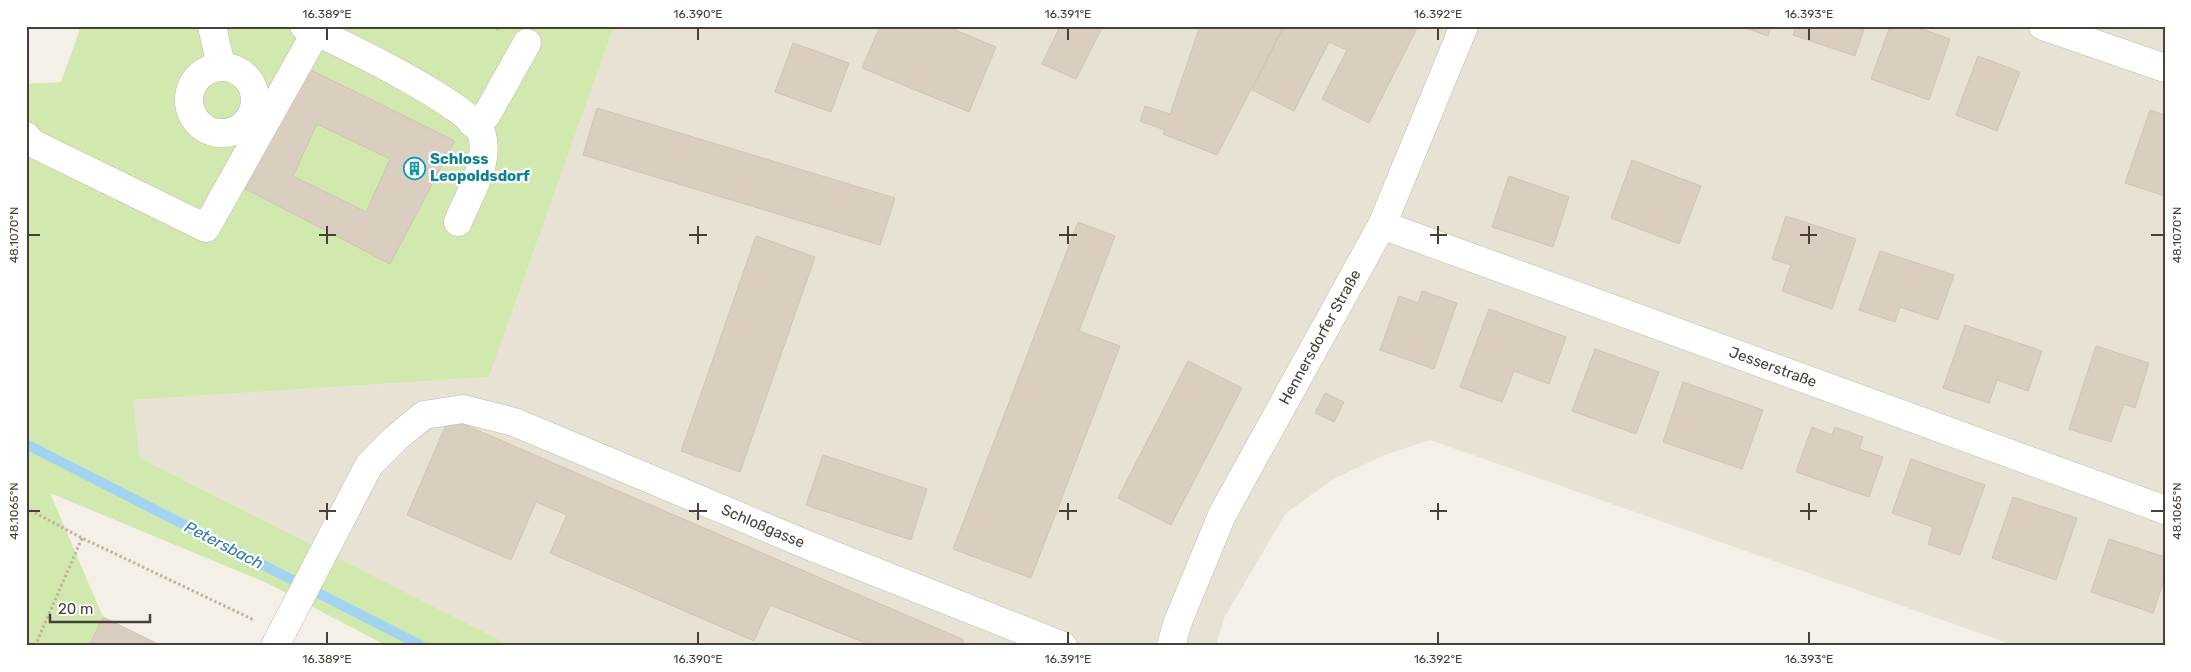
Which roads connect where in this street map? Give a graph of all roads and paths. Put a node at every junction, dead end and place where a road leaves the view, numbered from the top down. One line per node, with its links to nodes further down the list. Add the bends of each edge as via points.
1 (212, 26): 6 (street)
2 (1464, 26): 11 (street, Hennersdorfer Straße)
3 (2043, 26): 7 (street)
4 (311, 28): 8 (street, via 400,74 459,110); 9 (street, via 206,228 32,143)
5 (527, 43): 8 (street, via 486,116)
6 (221, 66)
7 (2165, 68)
8 (472, 123): 10 (street, via 482,133 483,150 480,170)
9 (26, 136)
10 (458, 222)
11 (1382, 225): 13 (street, Jesserstraße); 18 (street, Hennersdorfer Straße, via 1222,515)
12 (26, 508): 14 (path)
13 (2165, 510)
14 (82, 538): 15 (path); 16 (path)
15 (283, 630): 17 (street, Schloßgasse, via 369,465 424,415 463,409 514,422 815,548)
16 (35, 646)
17 (1063, 646)
18 (1171, 646)

